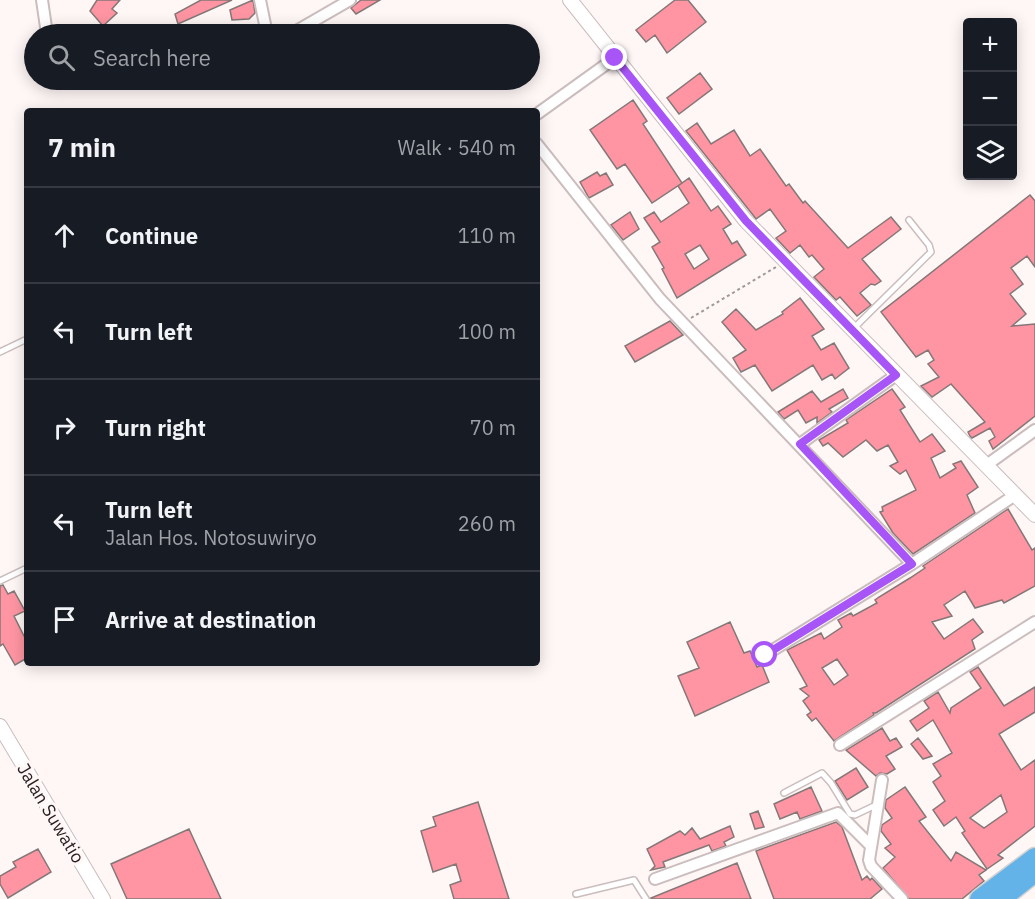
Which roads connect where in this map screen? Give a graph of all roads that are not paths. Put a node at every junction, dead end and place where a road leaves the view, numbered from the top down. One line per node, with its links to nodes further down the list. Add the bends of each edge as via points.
1 (42, 0): 5 (street)
2 (260, 0): 6 (street)
3 (350, 0): 7 (street)
4 (570, 0): 8 (street)
5 (46, 24)
6 (265, 24)
7 (308, 24)
8 (615, 58): 9 (street); 12 (street, via 746,221)
9 (540, 112)
10 (540, 148): 17 (street, via 660,299)
11 (909, 219): 12 (lane, via 931,252)
12 (852, 329): 15 (street)
13 (24, 340): 14 (lane)
14 (0, 352)
15 (896, 375): 17 (street); 18 (street)
16 (1035, 430): 18 (street)
17 (800, 444): 21 (street)
18 (988, 465): 19 (street)
19 (1015, 495): 20 (street); 21 (street)
20 (1035, 515)
21 (912, 564): 25 (street)
22 (24, 569): 23 (lane)
23 (0, 581)
24 (1035, 622): 27 (street)
25 (765, 655)
26 (0, 726): 36 (street, Jalan Suwatio)
27 (840, 745)
28 (882, 780): 30 (street)
29 (784, 793): 30 (lane, via 822,773 850,814)
30 (876, 805): 31 (street)
31 (871, 846): 34 (street, via 838,813); 38 (street, via 871,866)
32 (1035, 857): 39 (highway)
33 (1035, 873): 40 (highway)
34 (655, 879)
35 (576, 894): 37 (lane, via 634,880)
36 (103, 899)
37 (646, 899)
38 (902, 899)
39 (979, 899)
40 (1002, 899)

